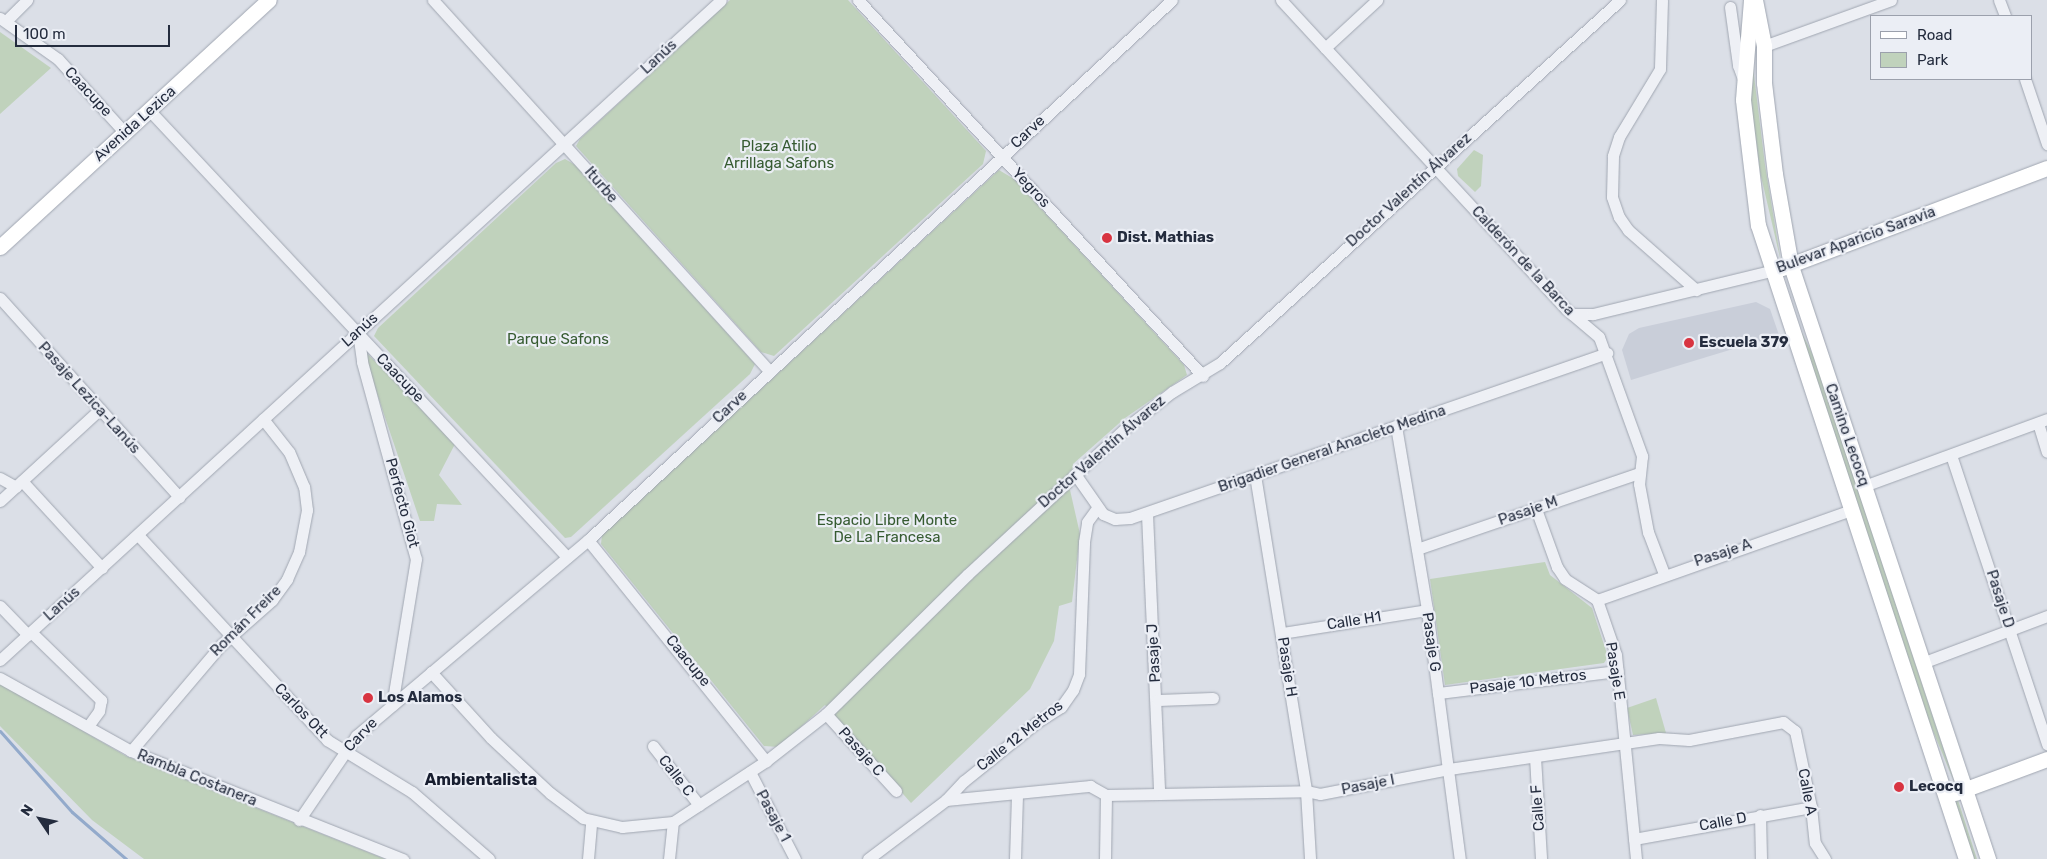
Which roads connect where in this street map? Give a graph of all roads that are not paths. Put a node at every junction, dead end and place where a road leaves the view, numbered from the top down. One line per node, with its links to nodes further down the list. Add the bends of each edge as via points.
1 (27, 0): 17 (street)
2 (269, 0): 22 (street, Avenida Lezica)
3 (433, 0): 24 (street, Iturbe)
4 (721, 0): 24 (street, Lanús)
5 (858, 0): 26 (street, Yegros)
6 (1172, 0): 26 (street, Carve)
7 (1281, 0): 19 (street, Calderón de la Barca)
8 (1377, 0): 19 (street)
9 (1620, 0): 27 (street, Doctor Valentín Álvarez)
10 (1662, 0): 32 (street, via 1660,69 1619,137 1612,163 1612,197 1628,230)
11 (1750, 0): 20 (street, Camino Lecocq)
12 (1754, 0): 18 (street, Camino Lecocq)
13 (1891, 0): 18 (street)
14 (1999, 0): 16 (street)
15 (1730, 7): 20 (street)
16 (2005, 15)
17 (3, 19): 23 (street, Caacupe, via 58,59)
18 (1764, 46): 30 (street, Camino Lecocq, via 1764,83 1774,165)
19 (1325, 48): 27 (street, Calderón de la Barca)
20 (1743, 79): 31 (street, Camino Lecocq, via 1758,225)
21 (2025, 80): 25 (street)
22 (150, 111): 23 (street, Avenida Lezica); 35 (street, Caacupe)
23 (125, 133): 29 (street, Avenida Lezica)
24 (566, 144): 35 (street, Lanús); 37 (street, Iturbe)
25 (2047, 144)
26 (1001, 156): 37 (street, Carve); 38 (street, Yegros)
27 (1434, 166): 34 (street, Calderón de la Barca); 38 (street, Doctor Valentín Álvarez)
28 (2047, 168): 30 (street, Bulevar Aparicio Saravia)
29 (0, 247)
30 (1791, 266): 31 (street, Bulevar Aparicio Saravia); 50 (street, Camino Lecocq)
31 (1771, 271): 32 (street, Bulevar Aparicio Saravia); 55 (street, Camino Lecocq)
32 (1696, 290): 34 (street, Bulevar Aparicio Saravia, via 1588,315)
33 (0, 298): 39 (street, Pasaje Lezica-Lanús)
34 (1572, 314): 36 (street, Calderón de la Barca, via 1599,337)
35 (358, 332): 40 (street, Lanús); 60 (street, Caacupe); 79 (street, Perfecto Giot, via 362,362 416,559)
36 (1607, 353): 42 (street, Brigadier General Anacleto Medina); 45 (street, Calderón de la Barca, via 1642,456)
37 (769, 370): 58 (street, Carve)
38 (1204, 376): 46 (street, Doctor Valentín Álvarez, via 1151,406)
39 (100, 409): 49 (street); 51 (street, Pasaje Lezica-Lanús)
40 (262, 419): 51 (street, Lanús); 70 (street, Román Freire, via 278,436 298,470 306,502 305,530 287,579 272,600)
41 (2042, 421): 43 (street); 44 (street)
42 (1396, 426): 47 (street, Brigadier General Anacleto Medina); 59 (street, Pasaje G)
43 (2047, 452)
44 (1951, 455): 50 (street); 67 (street, Pasaje D)
45 (1639, 473): 54 (street, Pasaje M); 62 (street, Calderón de la Barca, via 1648,532)
46 (1075, 474): 53 (street); 80 (street, Doctor Valentín Álvarez)
47 (1255, 476): 56 (street, Brigadier General Anacleto Medina); 68 (street, Pasaje H)
48 (0, 478): 49 (street)
49 (19, 484): 52 (street); 61 (street)
50 (1864, 486): 72 (street, Camino Lecocq)
51 (179, 497): 57 (street, Lanús)
52 (0, 501)
53 (1097, 508): 56 (street, Brigadier General Anacleto Medina, via 1115,519); 100 (street, Calle 12 Metros, via 1087,522 1084,542 1079,674 1073,690 1061,707 964,780)
54 (1536, 509): 59 (street, Pasaje M); 63 (street, via 1562,574)
55 (1851, 510): 62 (street, Pasaje A); 99 (street, Camino Lecocq)
56 (1147, 514): 78 (street, Pasaje J)
57 (138, 535): 61 (street, Lanús); 70 (street, Carlos Ott)
58 (588, 540): 60 (street, Carve); 90 (street, Caacupe)
59 (1417, 549): 65 (street, Pasaje G)
60 (567, 557): 74 (street, Carve)
61 (102, 568): 69 (street, Lanús)
62 (1664, 574): 63 (street, Pasaje A)
63 (1597, 600): 73 (street, Pasaje E, via 1614,648)
64 (0, 606): 69 (street)
65 (1427, 610): 68 (street, Calle H1); 76 (street, Pasaje G)
66 (2047, 616): 67 (street)
67 (2010, 630): 72 (street); 84 (street, Pasaje D)
68 (1282, 633): 93 (street, Pasaje H)
69 (30, 634): 71 (street, Lanús); 82 (street, via 100,700 99,711)
70 (231, 636): 86 (street, Carlos Ott, via 320,734); 87 (street, Román Freire)
71 (0, 660)
72 (1922, 663): 94 (street, Camino Lecocq)
73 (1618, 671): 76 (street, Pasaje 10 Metros); 83 (street, Pasaje E)
74 (431, 672): 79 (street, Carve); 105 (street, via 491,738 550,793)
75 (0, 678): 82 (street, Rambla Costanera)
76 (1438, 693): 91 (street, Pasaje G)
77 (1213, 698): 78 (street)
78 (1157, 700): 96 (street, Pasaje J)
79 (392, 705): 86 (street, Carve)
80 (826, 714): 90 (street, Doctor Valentín Álvarez); 95 (street, Pasaje C)
81 (1789, 725): 83 (street, Pasaje I, via 1782,722 1689,740 1659,738); 102 (street, Calle A, via 1795,731)
82 (88, 726): 87 (street, Rambla Costanera)
83 (1624, 743): 88 (street, Pasaje I); 107 (street, Pasaje E)
84 (2047, 744)
85 (653, 746): 101 (street, Calle C)
86 (345, 750): 104 (street, Carve); 109 (street, Carlos Ott, via 412,792)
87 (131, 751): 104 (street, Rambla Costanera)
88 (1535, 757): 91 (street, Pasaje I); 118 (street, Calle F)
89 (2047, 759): 94 (street)
90 (766, 761): 92 (street, Doctor Valentín Álvarez)
91 (1449, 769): 93 (street, Pasaje I, via 1320,794); 117 (street, Pasaje G)
92 (750, 772): 101 (street, Doctor Valentín Álvarez); 112 (street, Pasaje 1)
93 (1306, 790): 96 (street, Pasaje I); 116 (street, Pasaje H)
94 (1963, 790): 99 (street); 123 (street, Camino Lecocq)
95 (896, 791)
96 (1159, 792): 98 (street, Pasaje I)
97 (1016, 795): 98 (street, Pasaje I, via 1090,786); 100 (street, Pasaje I); 114 (street)
98 (1106, 795): 115 (street)
99 (1946, 797): 122 (street, Camino Lecocq)
100 (946, 800): 113 (street, Calle 12 Metros)
101 (699, 805): 106 (street, Doctor Valentín Álvarez)
102 (1811, 807): 103 (street, Calle D); 121 (street, Calle A, via 1815,844)
103 (1760, 815): 107 (street, Calle D); 120 (street)
104 (299, 820): 108 (street, Rambla Costanera)
105 (591, 822): 106 (street, via 622,827); 110 (street)
106 (673, 822): 111 (street)
107 (1634, 839): 119 (street, Pasaje E)
108 (403, 859)
109 (489, 859)
110 (588, 859)
111 (669, 859)
112 (795, 859)
113 (868, 859)
114 (1015, 859)
115 (1105, 859)
116 (1310, 859)
117 (1460, 859)
118 (1542, 859)
119 (1636, 859)
120 (1761, 859)
121 (1825, 859)
122 (1966, 859)
123 (1988, 859)

